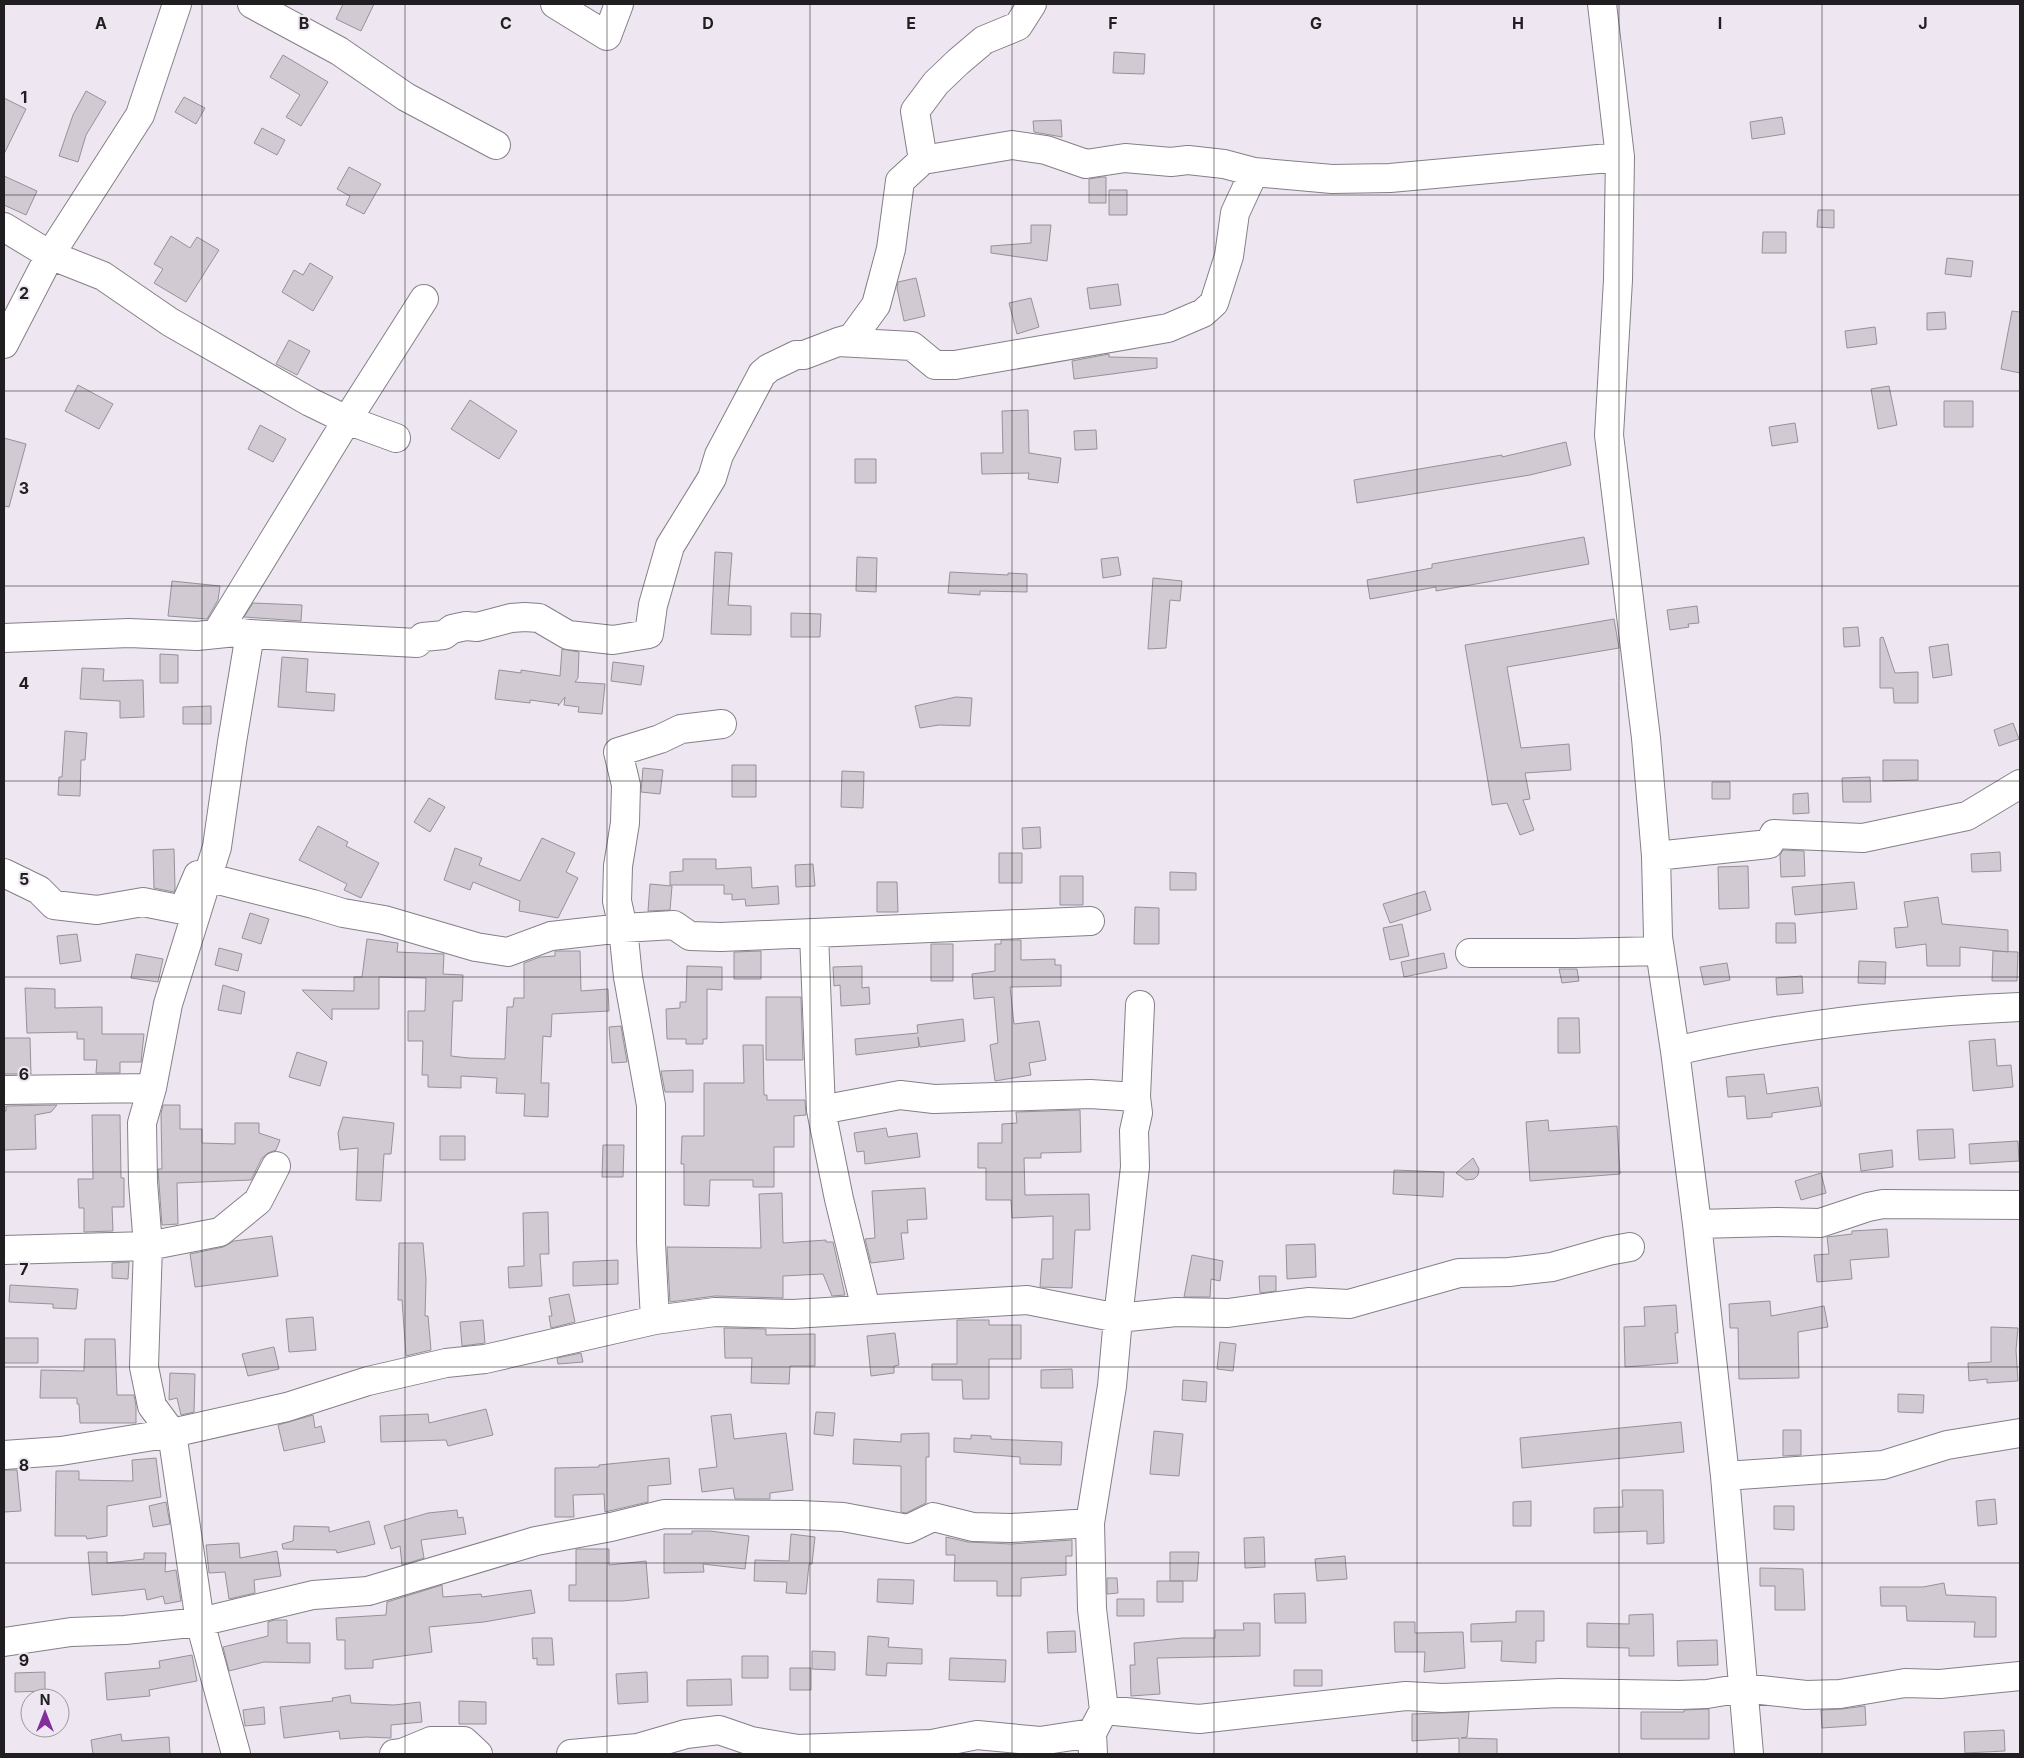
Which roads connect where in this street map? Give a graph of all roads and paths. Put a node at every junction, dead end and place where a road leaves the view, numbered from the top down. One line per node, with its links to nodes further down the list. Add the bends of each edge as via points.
1 (177, 4): 12 (street, via 140,115)
2 (252, 4): 7 (street, via 339,51 406,96)
3 (555, 4): 4 (street, via 607,36)
4 (619, 4)
5 (1032, 4): 9 (street, via 1018,26 984,40 936,83 914,111)
6 (1602, 4): 8 (street)
7 (496, 145)
8 (1620, 157): 10 (street, via 1390,178 1332,179); 23 (street, via 1618,280 1609,435 1646,738)
9 (922, 160): 10 (street, via 1012,145 1046,150 1086,164 1124,158 1171,162 1188,160 1224,164); 14 (street, via 900,181 891,249 876,305 852,338)
10 (1254, 172): 14 (street, via 1235,213 1229,256 1214,303 1203,313 1168,328 955,365 935,365 912,346)
11 (4, 227): 12 (street)
12 (50, 255): 15 (street); 16 (street, via 103,276 170,322)
13 (424, 298): 16 (street)
14 (838, 342): 19 (street, via 796,355 762,374 719,455 712,478 670,546 653,604 649,634 613,640 568,635 539,618 526,617 452,629 444,635 423,637 417,643)
15 (4, 344)
16 (347, 420): 17 (street); 18 (street)
17 (396, 438)
18 (216, 634): 19 (street); 20 (street)
19 (250, 634): 25 (street, via 217,847)
20 (4, 638)
21 (722, 724): 27 (street, via 681,730 618,752 626,785 617,901)
22 (2020, 784): 23 (street, via 1967,816 1863,838 1774,834 1769,844)
23 (1656, 856): 29 (street)
24 (4, 873): 25 (street, via 39,890 54,905 97,910 143,902 184,910 198,875)
25 (207, 878): 27 (street, via 343,913 384,920 476,947 508,952 551,936); 34 (street, via 168,1004)
26 (1090, 921): 28 (street)
27 (623, 928): 28 (street, via 674,925 690,936 721,937); 46 (street, via 650,1105)
28 (814, 934): 37 (street)
29 (1660, 951): 30 (street); 33 (street)
30 (1470, 953)
31 (1140, 1005): 36 (street)
32 (2020, 1007): 33 (street, via 1934,1011 1733,1038)
33 (1676, 1051): 40 (street)
34 (152, 1088): 35 (street); 41 (street, via 142,1123)
35 (4, 1090)
36 (1136, 1097): 37 (street, via 1090,1094 934,1099 900,1095); 45 (street, via 1135,1167)
37 (821, 1110): 44 (street)
38 (276, 1166): 41 (street, via 258,1201 220,1232)
39 (2020, 1204): 40 (street, via 1883,1204 1820,1223)
40 (1697, 1224): 50 (street)
41 (148, 1246): 43 (street); 47 (street, via 144,1367 152,1406)
42 (1630, 1248): 45 (street, via 1552,1267 1459,1273 1349,1304 1308,1302 1228,1312 1176,1312)
43 (4, 1250)
44 (866, 1309): 45 (street, via 1027,1300); 46 (street, via 793,1314 715,1312)
45 (1118, 1318): 51 (street, via 1112,1386)
46 (655, 1320): 47 (street, via 484,1359 436,1365 368,1381 287,1407)
47 (172, 1433): 49 (street, via 61,1451); 52 (street)
48 (2020, 1433): 50 (street, via 1947,1445 1883,1465)
49 (4, 1455)
50 (1725, 1476): 55 (street)
51 (1090, 1523): 52 (street, via 973,1527 933,1517 908,1529 843,1517 664,1514 536,1541 368,1591 313,1595); 56 (street)
52 (200, 1622): 53 (street, via 71,1632); 57 (street)
53 (4, 1642)
54 (2020, 1676): 55 (street, via 1940,1684 1905,1682 1840,1694 1806,1695)
55 (1743, 1688): 56 (street, via 1679,1695 1406,1696); 61 (street)
56 (1096, 1733): 60 (street, via 1040,1741 977,1735 932,1744 798,1749 751,1741 719,1730 686,1734 638,1748)
57 (236, 1754)
58 (394, 1754): 59 (street, via 402,1754 430,1741 464,1741)
59 (478, 1754)
60 (571, 1754)
61 (1749, 1754)

